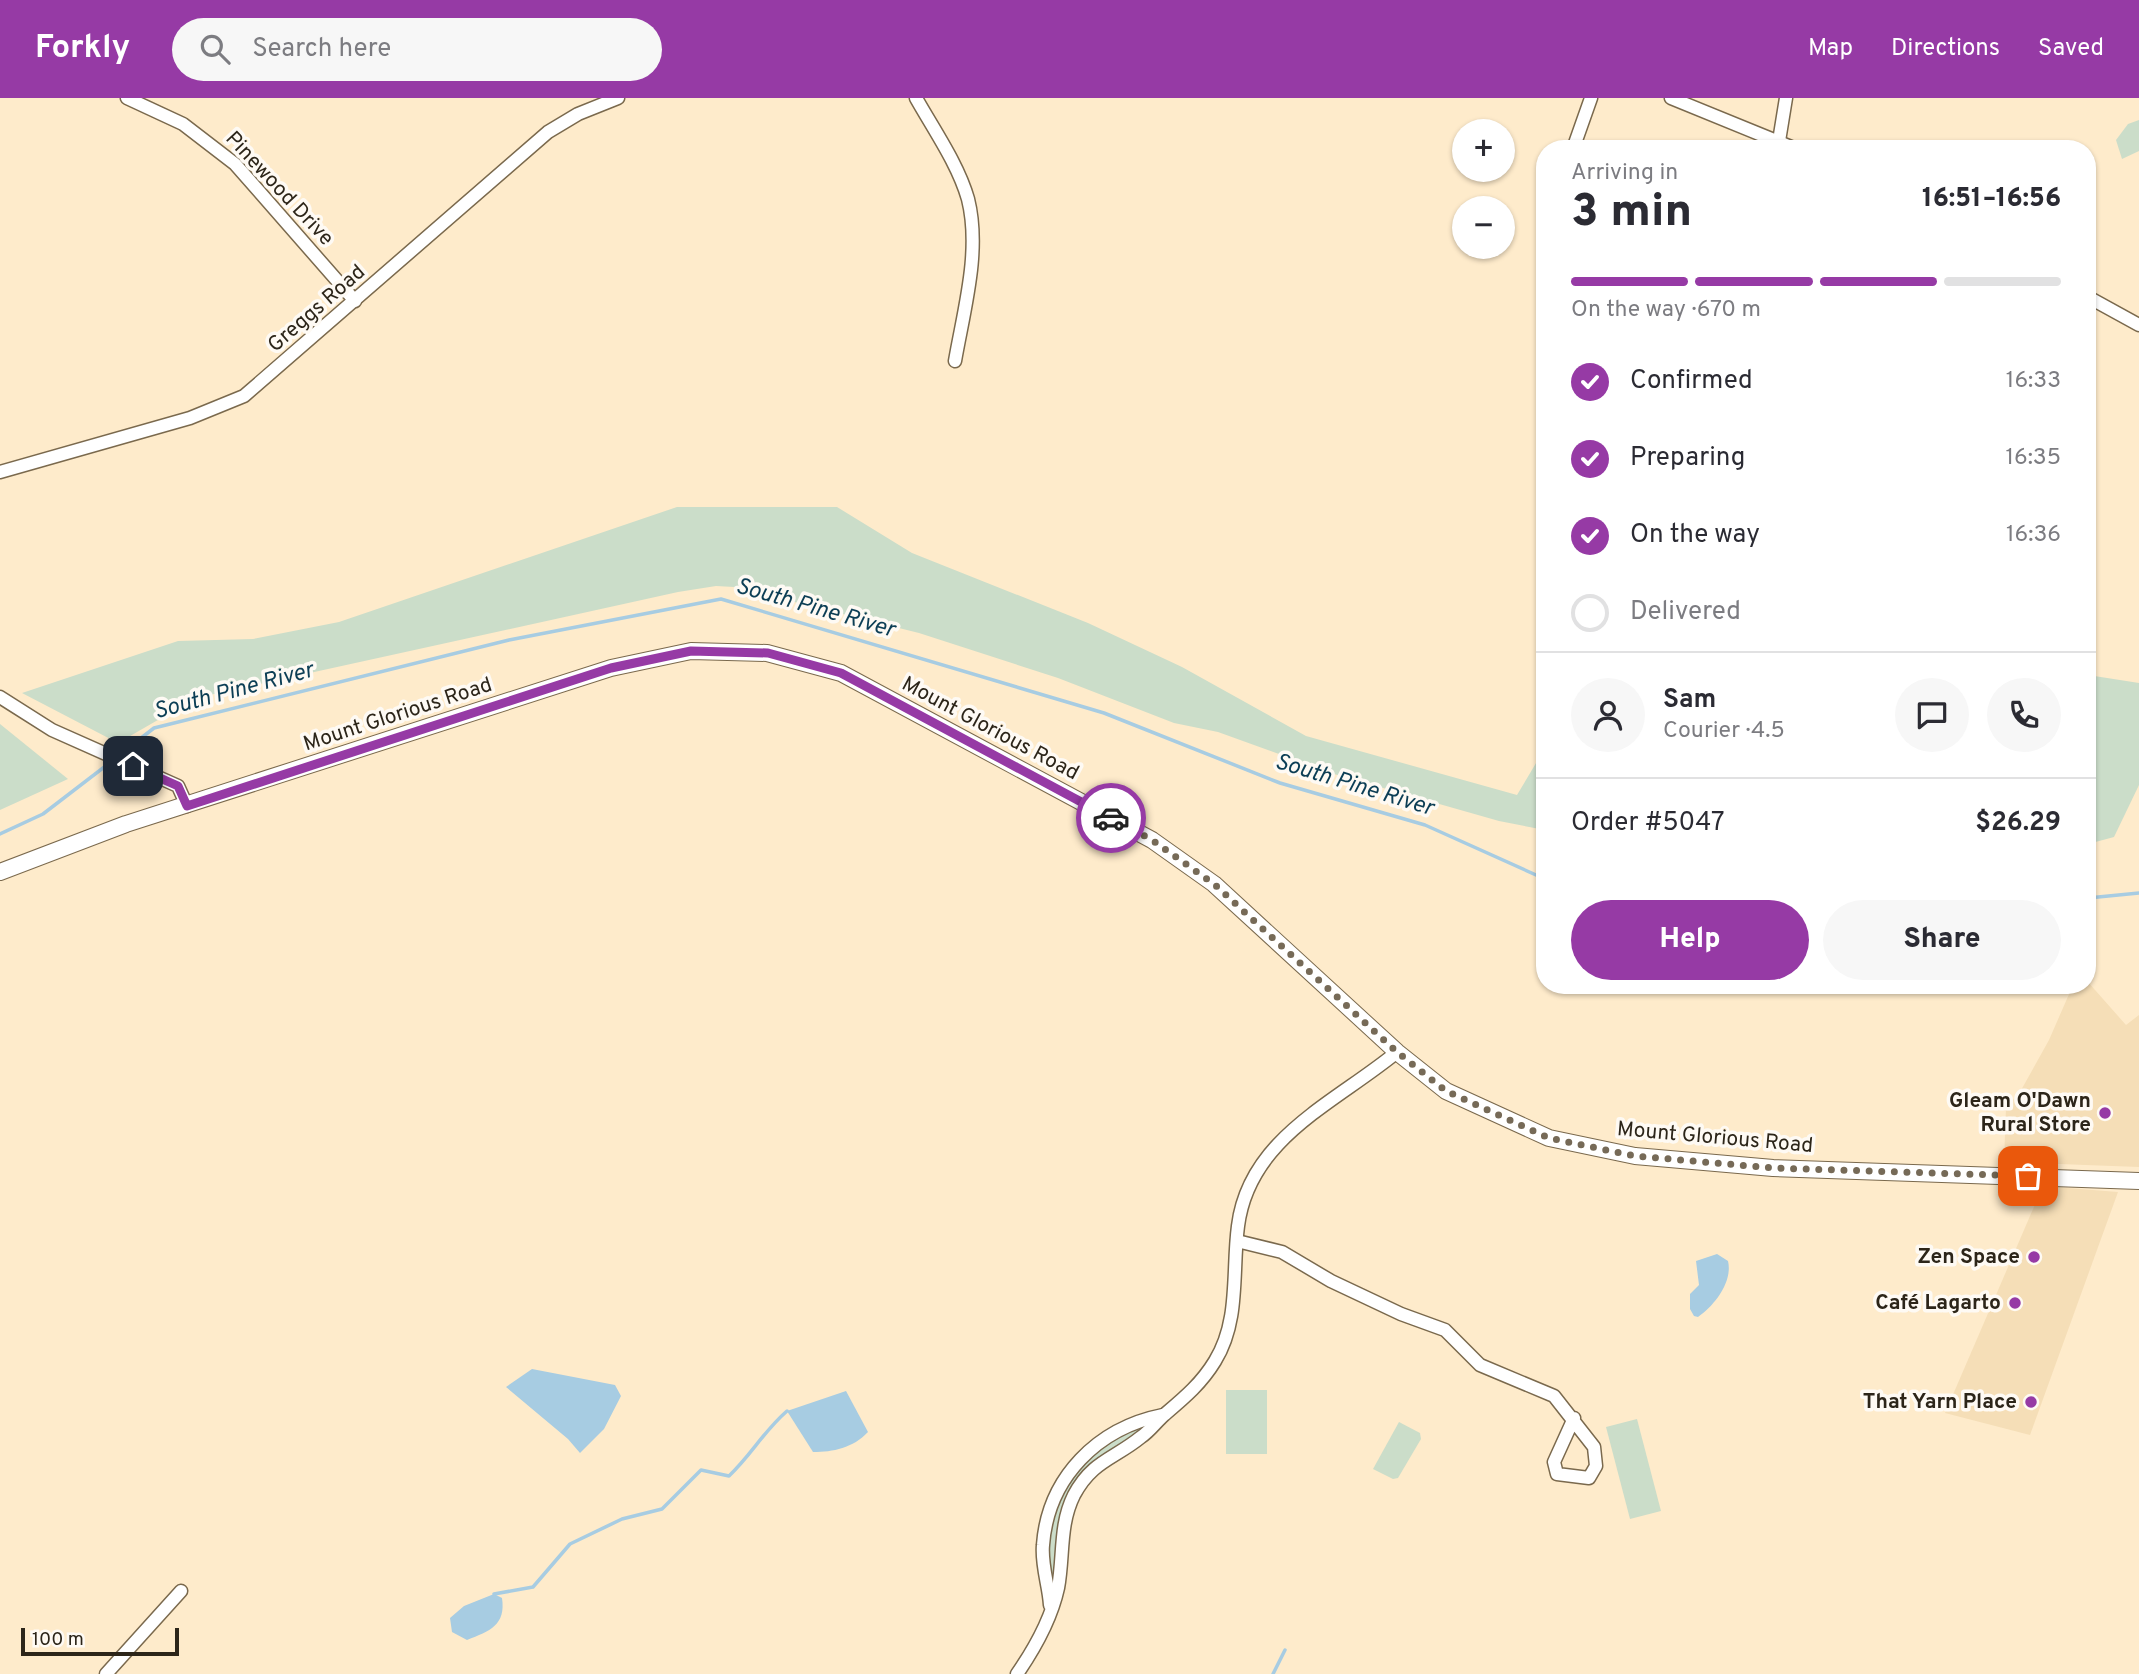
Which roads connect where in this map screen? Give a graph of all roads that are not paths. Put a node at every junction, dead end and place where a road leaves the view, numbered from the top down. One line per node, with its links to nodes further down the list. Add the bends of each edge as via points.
1 (127, 98): 10 (street, Pinewood Drive, via 183,124 235,164)
2 (618, 98): 10 (street, Greggs Road, via 548,132)
3 (916, 98): 13 (street, via 968,200 973,240)
4 (1591, 98): 7 (street)
5 (1671, 98): 8 (street)
6 (1786, 98): 9 (street)
7 (1576, 140)
8 (1776, 140)
9 (1779, 140)
10 (355, 301): 14 (street, Greggs Road, via 262,382 220,408)
11 (2096, 301): 12 (street)
12 (2139, 325)
13 (955, 361)
14 (0, 472)
15 (0, 697): 16 (street, via 51,730 178,786)
16 (187, 806): 17 (main road, Mount Glorious Road); 18 (main road, Mount Glorious Road, via 611,668 691,651 768,653 841,673 1152,840 1214,884)
17 (0, 872)
18 (1397, 1052): 19 (main road, Mount Glorious Road, via 1446,1091 1549,1138 1635,1156 1773,1168); 20 (street, via 1322,1105 1264,1157 1242,1202)
19 (2139, 1181)
20 (1237, 1241): 21 (street, via 1230,1325 1217,1359 1194,1391); 22 (street, via 1282,1252 1354,1292 1445,1330 1480,1365 1555,1396)
21 (1163, 1415): 23 (street, via 1128,1424 1087,1452); 24 (street, via 1142,1437 1087,1472)
22 (1574, 1418): 22 (street, via 1594,1447 1596,1466 1589,1478 1557,1475 1554,1462)
23 (1053, 1504): 24 (street); 26 (street, via 1043,1544)
24 (1068, 1511): 26 (street)
25 (181, 1591): 27 (street)
26 (1050, 1612): 28 (street, via 1036,1646)
27 (106, 1674)
28 (1017, 1674)

